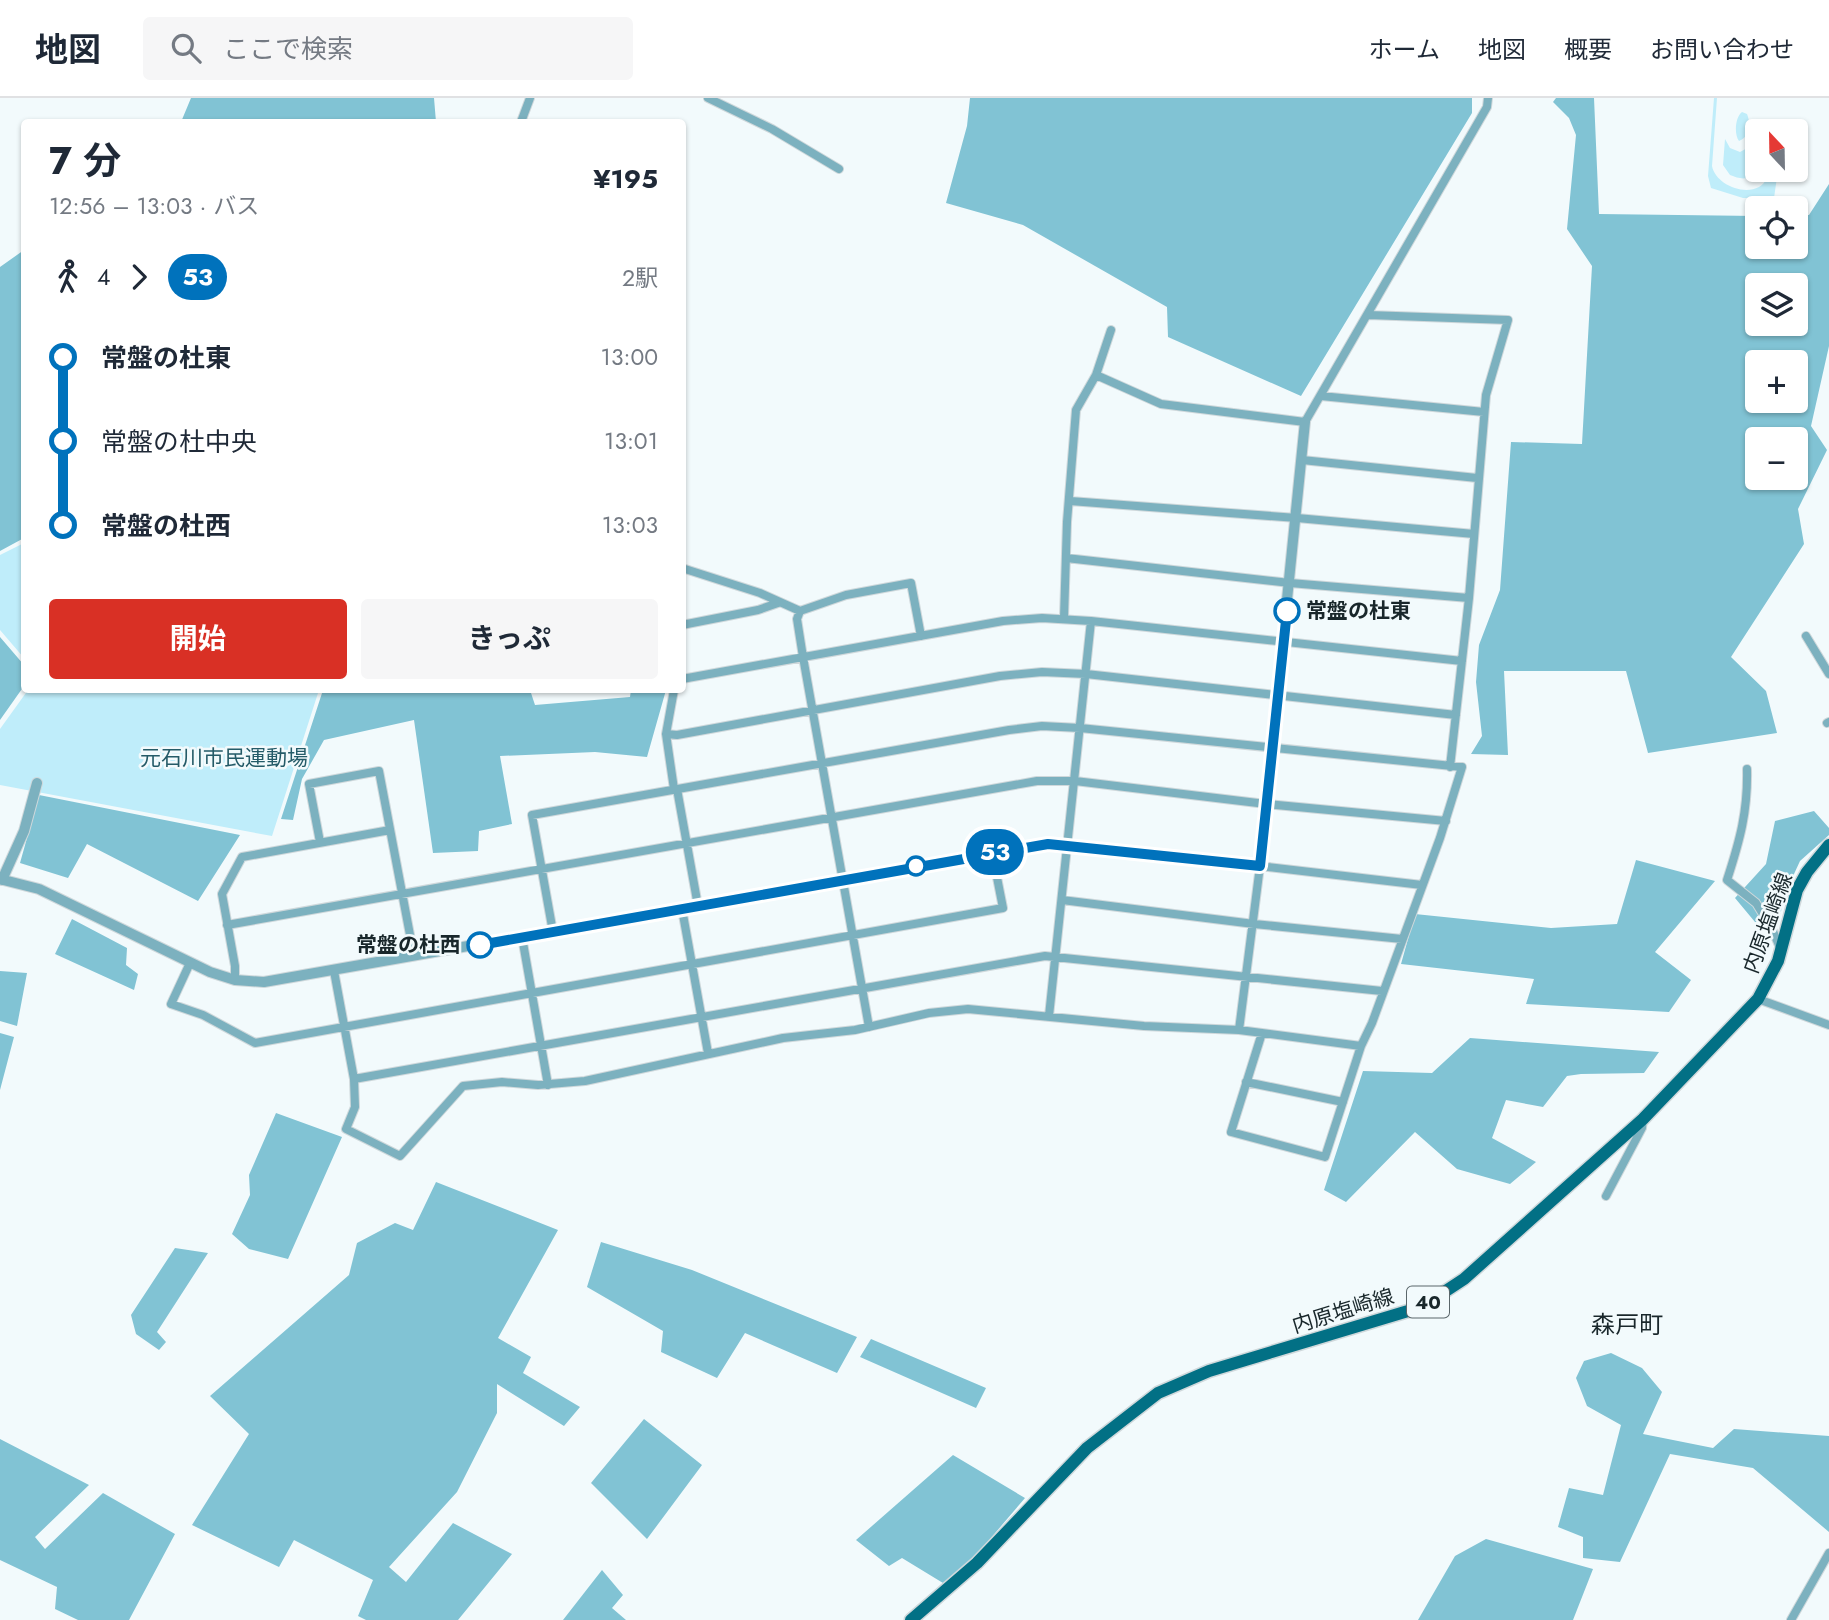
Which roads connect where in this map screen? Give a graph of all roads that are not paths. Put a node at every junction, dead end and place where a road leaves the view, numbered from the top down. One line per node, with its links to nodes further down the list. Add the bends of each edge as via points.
1 (530, 98): 4 (street)
2 (708, 98): 5 (street)
3 (1488, 98): 6 (street)
4 (522, 119)
5 (839, 169)
6 (1368, 315): 9 (street); 10 (street, via 1508,320)
7 (1111, 330): 8 (street)
8 (1096, 375): 11 (street, via 1161,404); 14 (street, via 1076,410)
9 (1321, 396): 10 (street); 11 (street)
10 (1484, 412): 13 (street)
11 (1306, 422): 12 (street)
12 (1302, 460): 13 (street); 15 (street)
13 (1478, 478): 16 (street)
14 (1070, 501): 15 (street); 17 (street)
15 (1297, 518): 16 (street); 19 (street)
16 (1474, 534): 20 (street)
17 (1066, 558): 19 (street); 23 (street)
18 (686, 569): 21 (street)
19 (1290, 583): 20 (street); 28 (street)
20 (1469, 598): 30 (street)
21 (778, 603): 22 (street); 25 (street)
22 (800, 611): 26 (street, via 846,595 911,583); 29 (street, via 797,619)
23 (1064, 618): 24 (street); 26 (street, via 1003,621)
24 (1091, 621): 28 (street); 31 (street)
25 (686, 624)
26 (920, 636): 29 (street)
27 (1807, 636): 32 (street)
28 (1284, 641): 30 (street); 35 (street)
29 (803, 657): 33 (street); 36 (street)
30 (1462, 661): 37 (street)
31 (1086, 674): 35 (street); 36 (street, via 1000,676); 38 (street)
32 (1829, 674)
33 (686, 678)
34 (673, 693): 39 (street)
35 (1278, 695): 37 (street); 40 (street)
36 (813, 710): 39 (street); 41 (street)
37 (1456, 715): 42 (street)
38 (1080, 728): 40 (street); 41 (street, via 1018,728); 44 (street)
39 (666, 734): 46 (street)
40 (1272, 748): 42 (street); 47 (street)
41 (822, 763): 46 (street); 48 (street)
42 (1450, 767): 49 (street, via 1462,767)
43 (1747, 769): 71 (street, via 1744,827 1727,880 1756,903)
44 (1075, 781): 47 (street); 48 (street, via 1022,782); 53 (street)
45 (37, 783): 59 (street, via 24,831)
46 (676, 789): 52 (street); 57 (street, via 532,815)
47 (1266, 804): 49 (street); 56 (street)
48 (832, 817): 52 (street); 58 (street)
49 (1446, 821): 60 (street)
50 (390, 830): 51 (street); 51 (street, via 379,771 309,784); 61 (street)
51 (320, 842): 66 (street, via 242,857 222,894)
52 (686, 843): 57 (street); 63 (street)
53 (1068, 845): 55 (street); 56 (street); 62 (street)
54 (1829, 845): 71 (main road, 内原塩崎線 / 40, via 1797,890)
55 (992, 852): 58 (street); 68 (street, via 1003,908)
56 (1260, 866): 60 (street); 65 (street)
57 (541, 869): 61 (street); 67 (street)
58 (843, 879): 63 (street); 68 (street)
59 (1, 880): 74 (street, via 39,889)
60 (1422, 885): 70 (street)
61 (402, 894): 66 (street); 72 (street)
62 (1062, 900): 65 (street); 73 (street)
63 (698, 906): 64 (street)
64 (682, 909): 67 (street); 75 (street)
65 (1254, 924): 70 (street); 77 (street)
66 (228, 925): 78 (street)
67 (553, 932): 69 (street)
68 (854, 936): 75 (street); 79 (street)
69 (522, 937): 72 (street); 81 (street)
70 (1402, 939): 80 (street)
71 (1781, 950): 82 (main road, 内原塩崎線 / 40)
72 (414, 956): 76 (street)
73 (1056, 957): 77 (street); 79 (street); 83 (street)
74 (190, 963): 78 (street); 87 (street, via 171,1004 255,1043)
75 (692, 965): 81 (street); 84 (street)
76 (334, 971): 78 (street, via 278,981); 87 (street)
77 (1247, 975): 80 (street); 88 (street)
78 (234, 980)
79 (863, 989): 84 (street); 86 (street)
80 (1382, 991): 91 (street)
81 (533, 994): 87 (street); 90 (street)
82 (1758, 999): 85 (street); 97 (main road, 内原塩崎線 / 40)
83 (1049, 1016): 86 (street, via 968,1009); 88 (street, via 1144,1027)
84 (702, 1018): 90 (street); 92 (street)
85 (1829, 1025)
86 (869, 1027): 92 (street)
87 (344, 1028): 93 (street)
88 (1239, 1030): 89 (street)
89 (1262, 1033): 91 (street); 94 (street)
90 (541, 1046): 93 (street); 95 (street)
91 (1361, 1046): 96 (street)
92 (709, 1053): 95 (street, via 659,1067)
93 (354, 1079): 95 (street, via 355,1107 346,1129 400,1156 463,1086)
94 (1246, 1082): 96 (street); 96 (street, via 1231,1132 1325,1157)
95 (548, 1085)
96 (1343, 1102)
97 (1643, 1119): 98 (street); 100 (main road, 内原塩崎線 / 40, via 1464,1279 1429,1302 1209,1371 1147,1401 1087,1448 977,1563)
98 (1606, 1196)
99 (1829, 1553): 101 (street)
100 (911, 1620)
101 (1791, 1620)

